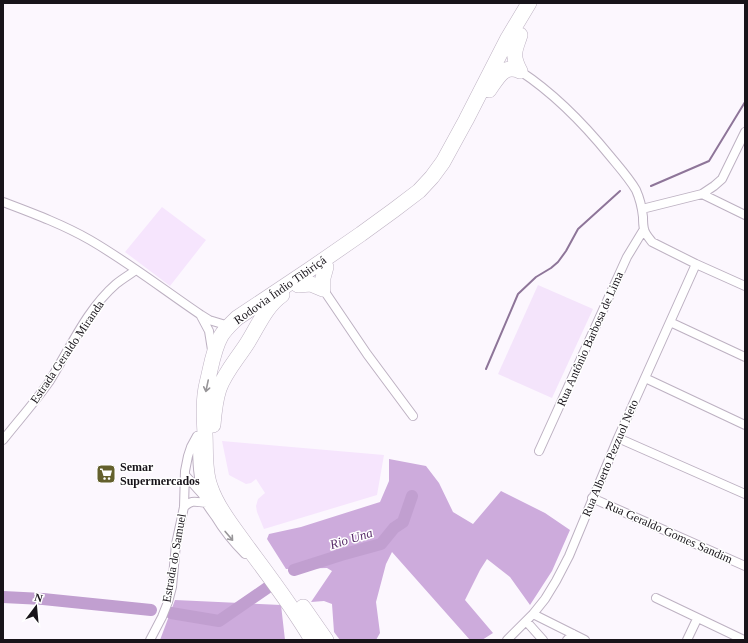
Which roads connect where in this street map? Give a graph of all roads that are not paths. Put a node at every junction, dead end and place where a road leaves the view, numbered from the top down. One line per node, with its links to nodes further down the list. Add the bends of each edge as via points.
1 (529, 3): 21 (highway, Rodovia Índio Tibiriçá, via 443,162 419,191)
2 (539, 3): 3 (highway, Rodovia Índio Tibiriçá)
3 (520, 35): 4 (highway, via 514,58); 5 (highway, Rodovia Índio Tibiriçá)
4 (520, 71): 5 (highway, via 512,68 504,71); 10 (street, via 559,102 595,138 636,190)
5 (489, 91): 14 (highway, Rodovia Índio Tibiriçá, via 452,159 428,191)
6 (745, 132): 7 (street)
7 (742, 147): 8 (street, via 722,179)
8 (702, 194): 10 (street); 11 (street)
9 (3, 202): 15 (street, via 80,234)
10 (642, 208): 12 (street)
11 (745, 215)
12 (644, 229): 13 (street, via 652,242); 32 (street, Rua Antônio Barbosa de Lima, via 627,256)
13 (696, 264): 17 (street); 20 (street, Rua Alberto Pezzuol Neto)
14 (326, 267): 16 (highway, Rodovia Índio Tibiriçá); 18 (highway)
15 (136, 270): 19 (street); 31 (street, Estrada Geraldo Miranda, via 98,303 48,382)
16 (298, 285): 18 (highway, via 311,284); 22 (highway, Rodovia Índio Tibiriçá, via 272,304)
17 (745, 286)
18 (323, 289): 27 (street)
19 (201, 315): 21 (street); 24 (street, via 209,331)
20 (670, 322): 23 (street); 25 (street, Rua Alberto Pezzuol Neto)
21 (229, 326): 22 (highway, via 238,337); 24 (highway, Rodovia Índio Tibiriçá, via 221,336)
22 (238, 357): 47 (highway, Rodovia Índio Tibiriçá, via 227,372 214,407 212,448 216,479 235,513)
23 (745, 357)
24 (213, 358): 26 (highway, Rodovia Índio Tibiriçá, one-way to 26)
25 (645, 378): 28 (street); 30 (street, Rua Alberto Pezzuol Neto)
26 (204, 408): 29 (street); 38 (highway, Rodovia Índio Tibiriçá, via 209,485 214,497)
27 (413, 416)
28 (745, 425)
29 (198, 436): 33 (street, via 191,447); 36 (street, via 199,474)
30 (618, 438): 34 (street); 35 (street, Rua Alberto Pezzuol Neto)
31 (3, 440)
32 (539, 451)
33 (185, 475): 36 (street); 37 (street)
34 (745, 494)
35 (592, 498): 39 (street, Rua Geraldo Gomes Sandim); 41 (street, Rua Alberto Pezzuol Neto, via 569,556 545,599)
36 (206, 500): 37 (street, Estrada do Samuel, via 193,501); 38 (street, one-way to 38, via 238,547)
37 (184, 507): 45 (street, Estrada do Samuel, via 168,602)
38 (260, 563): 46 (highway, Rodovia Índio Tibiriçá)
39 (745, 566)
40 (656, 598): 42 (street)
41 (533, 614): 43 (street, Rua Alberto Pezzuol Neto); 44 (street)
42 (697, 618): 51 (street); 52 (street)
43 (526, 621): 48 (street, Rua Alberto Pezzuol Neto); 49 (street)
44 (570, 637): 50 (street)
45 (150, 640)
46 (312, 640)
47 (326, 640)
48 (507, 640)
49 (543, 640)
50 (585, 640)
51 (687, 640)
52 (744, 640)

